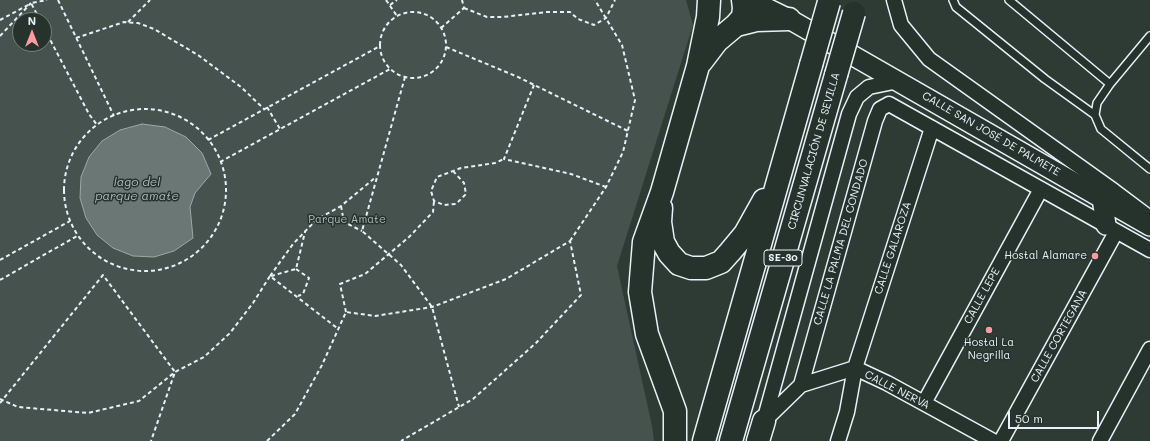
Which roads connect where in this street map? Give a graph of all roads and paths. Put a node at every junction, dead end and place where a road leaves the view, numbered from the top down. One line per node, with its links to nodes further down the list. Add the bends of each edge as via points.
1 (39, 0): 2 (path); 16 (path)
2 (47, 0)
3 (58, 0): 31 (path)
4 (150, 0): 26 (path)
5 (386, 0): 17 (path)
6 (397, 0): 17 (path)
7 (462, 0): 20 (path)
8 (595, 0): 23 (path)
9 (615, 0): 23 (path)
10 (743, 0): 27 (highway, via 743,17)
11 (750, 0): 24 (street, CALLE SAN JOSÉ DE PALMETE)
12 (894, 0): 63 (street, via 901,25 929,59)
13 (953, 0): 44 (lane, via 962,12 1045,79)
14 (1009, 0): 39 (lane)
15 (829, 1): 53 (highway, SE-30, bridge)
16 (31, 3): 21 (path); 25 (path); 29 (path)
17 (390, 5): 22 (path)
18 (712, 6): 35 (highway)
19 (856, 6): 95 (highway, CIRCUNVALACIÓN DE SEVILLA / SE-30, bridge)
20 (464, 8): 23 (path, via 487,17 570,12 578,19 594,25); 28 (path)
21 (36, 12)
22 (398, 16): 28 (path, via 407,13 423,14); 33 (path, via 387,24)
23 (606, 18): 49 (path, via 622,45 635,100)
24 (790, 19): 27 (highway, via 756,20); 38 (street, CALLE SAN JOSÉ DE PALMETE)
25 (0, 20)
26 (128, 22): 31 (path); 43 (path, via 154,29 198,55)
27 (736, 25): 35 (highway, via 717,41)
28 (441, 28): 34 (path)
29 (0, 36)
30 (1150, 36): 39 (lane)
31 (76, 38): 45 (path)
32 (52, 43): 46 (path)
33 (380, 46): 36 (path, via 383,59); 42 (path)
34 (446, 47): 37 (path, via 442,60 432,72 419,77); 40 (path)
35 (698, 66): 59 (highway)
36 (390, 69): 37 (path); 48 (path)
37 (405, 77): 56 (path)
38 (898, 81): 60 (street, CALLE SAN JOSÉ DE PALMETE); 89 (street, via 869,87 857,97 850,114)
39 (1110, 84): 44 (lane, via 1097,103)
40 (534, 85): 49 (path); 51 (path)
41 (889, 104): 47 (street, CALLE SAN JOSÉ DE PALMETE); 84 (street, CALLE LA PALMA DEL CONDADO, via 880,109 875,121)
42 (267, 108): 43 (path); 48 (path)
43 (264, 109): 50 (path)
44 (1095, 115): 54 (lane, via 1101,129)
45 (114, 116): 46 (path); 50 (path, via 142,110 158,110 188,122)
46 (97, 125): 64 (path, via 81,141 69,162 64,193)
47 (932, 128): 58 (street, CALLE SAN JOSÉ DE PALMETE); 82 (street, CALLE GALAROZA)
48 (280, 129): 52 (path)
49 (628, 131): 57 (path, via 623,152)
50 (208, 140): 52 (path)
51 (504, 159): 55 (path); 57 (path, via 571,174)
52 (220, 162): 69 (path, via 226,188 221,219 204,246 178,264 147,271 116,266 89,249)
53 (782, 167): 59 (highway, via 745,234 721,262 706,268 691,268 678,264 666,248 660,222); 94 (highway, SE-30)
54 (1150, 169)
55 (453, 171): 61 (path, via 437,177 430,191); 61 (path, via 464,183 466,194 456,204 444,205)
56 (377, 176): 62 (path); 68 (path)
57 (606, 188): 70 (path)
58 (1041, 189): 66 (street, CALLE SAN JOSÉ DE PALMETE); 87 (street, CALLE LEPE)
59 (662, 192): 93 (highway, via 644,242 640,292 647,334 675,411)
60 (1102, 198): 65 (street, CALLE SAN JOSÉ DE PALMETE); 66 (street)
61 (434, 201): 72 (path, via 433,212)
62 (341, 206): 67 (path, via 316,220); 68 (path, via 344,222)
63 (1150, 218)
64 (70, 221): 69 (path); 73 (path)
65 (1150, 226)
66 (1111, 228): 71 (street, CALLE SAN JOSÉ DE PALMETE); 98 (street, CALLE CORTEGANA)
67 (306, 231): 74 (path); 75 (path, via 293,244)
68 (362, 231): 72 (path)
69 (78, 236): 76 (path)
70 (570, 241): 78 (path, via 506,279); 88 (path, via 581,295 536,344 473,399)
71 (1150, 250)
72 (388, 254): 78 (path, via 400,265); 79 (path, via 365,274 340,284)
73 (0, 260)
74 (296, 269): 75 (path); 77 (path, via 309,278 303,294)
75 (270, 276): 80 (path); 83 (path, via 230,333 204,357)
76 (0, 280)
77 (298, 296)
78 (432, 307): 79 (path, via 375,316); 88 (path)
79 (346, 312): 80 (path)
80 (338, 328): 91 (path, via 322,365 295,414)
81 (1150, 349): 99 (street)
82 (855, 368): 84 (street, CALLE NERVA); 87 (street, CALLE NERVA); 96 (street, CALLE GALAROZA, via 847,412)
83 (175, 372): 85 (path, via 138,401 88,413 18,407); 85 (path, via 103,275); 90 (path)
84 (801, 385): 89 (street, CALLE NERVA)
85 (1, 399): 86 (path)
86 (0, 403)
87 (924, 403): 97 (street, CALLE NERVA)
88 (459, 407): 92 (path)
89 (761, 431)
90 (151, 441)
91 (267, 441)
92 (401, 441)
93 (675, 441)
94 (704, 441)
95 (731, 441)
96 (838, 441)
97 (993, 441)
98 (1001, 441)
99 (1100, 441)

